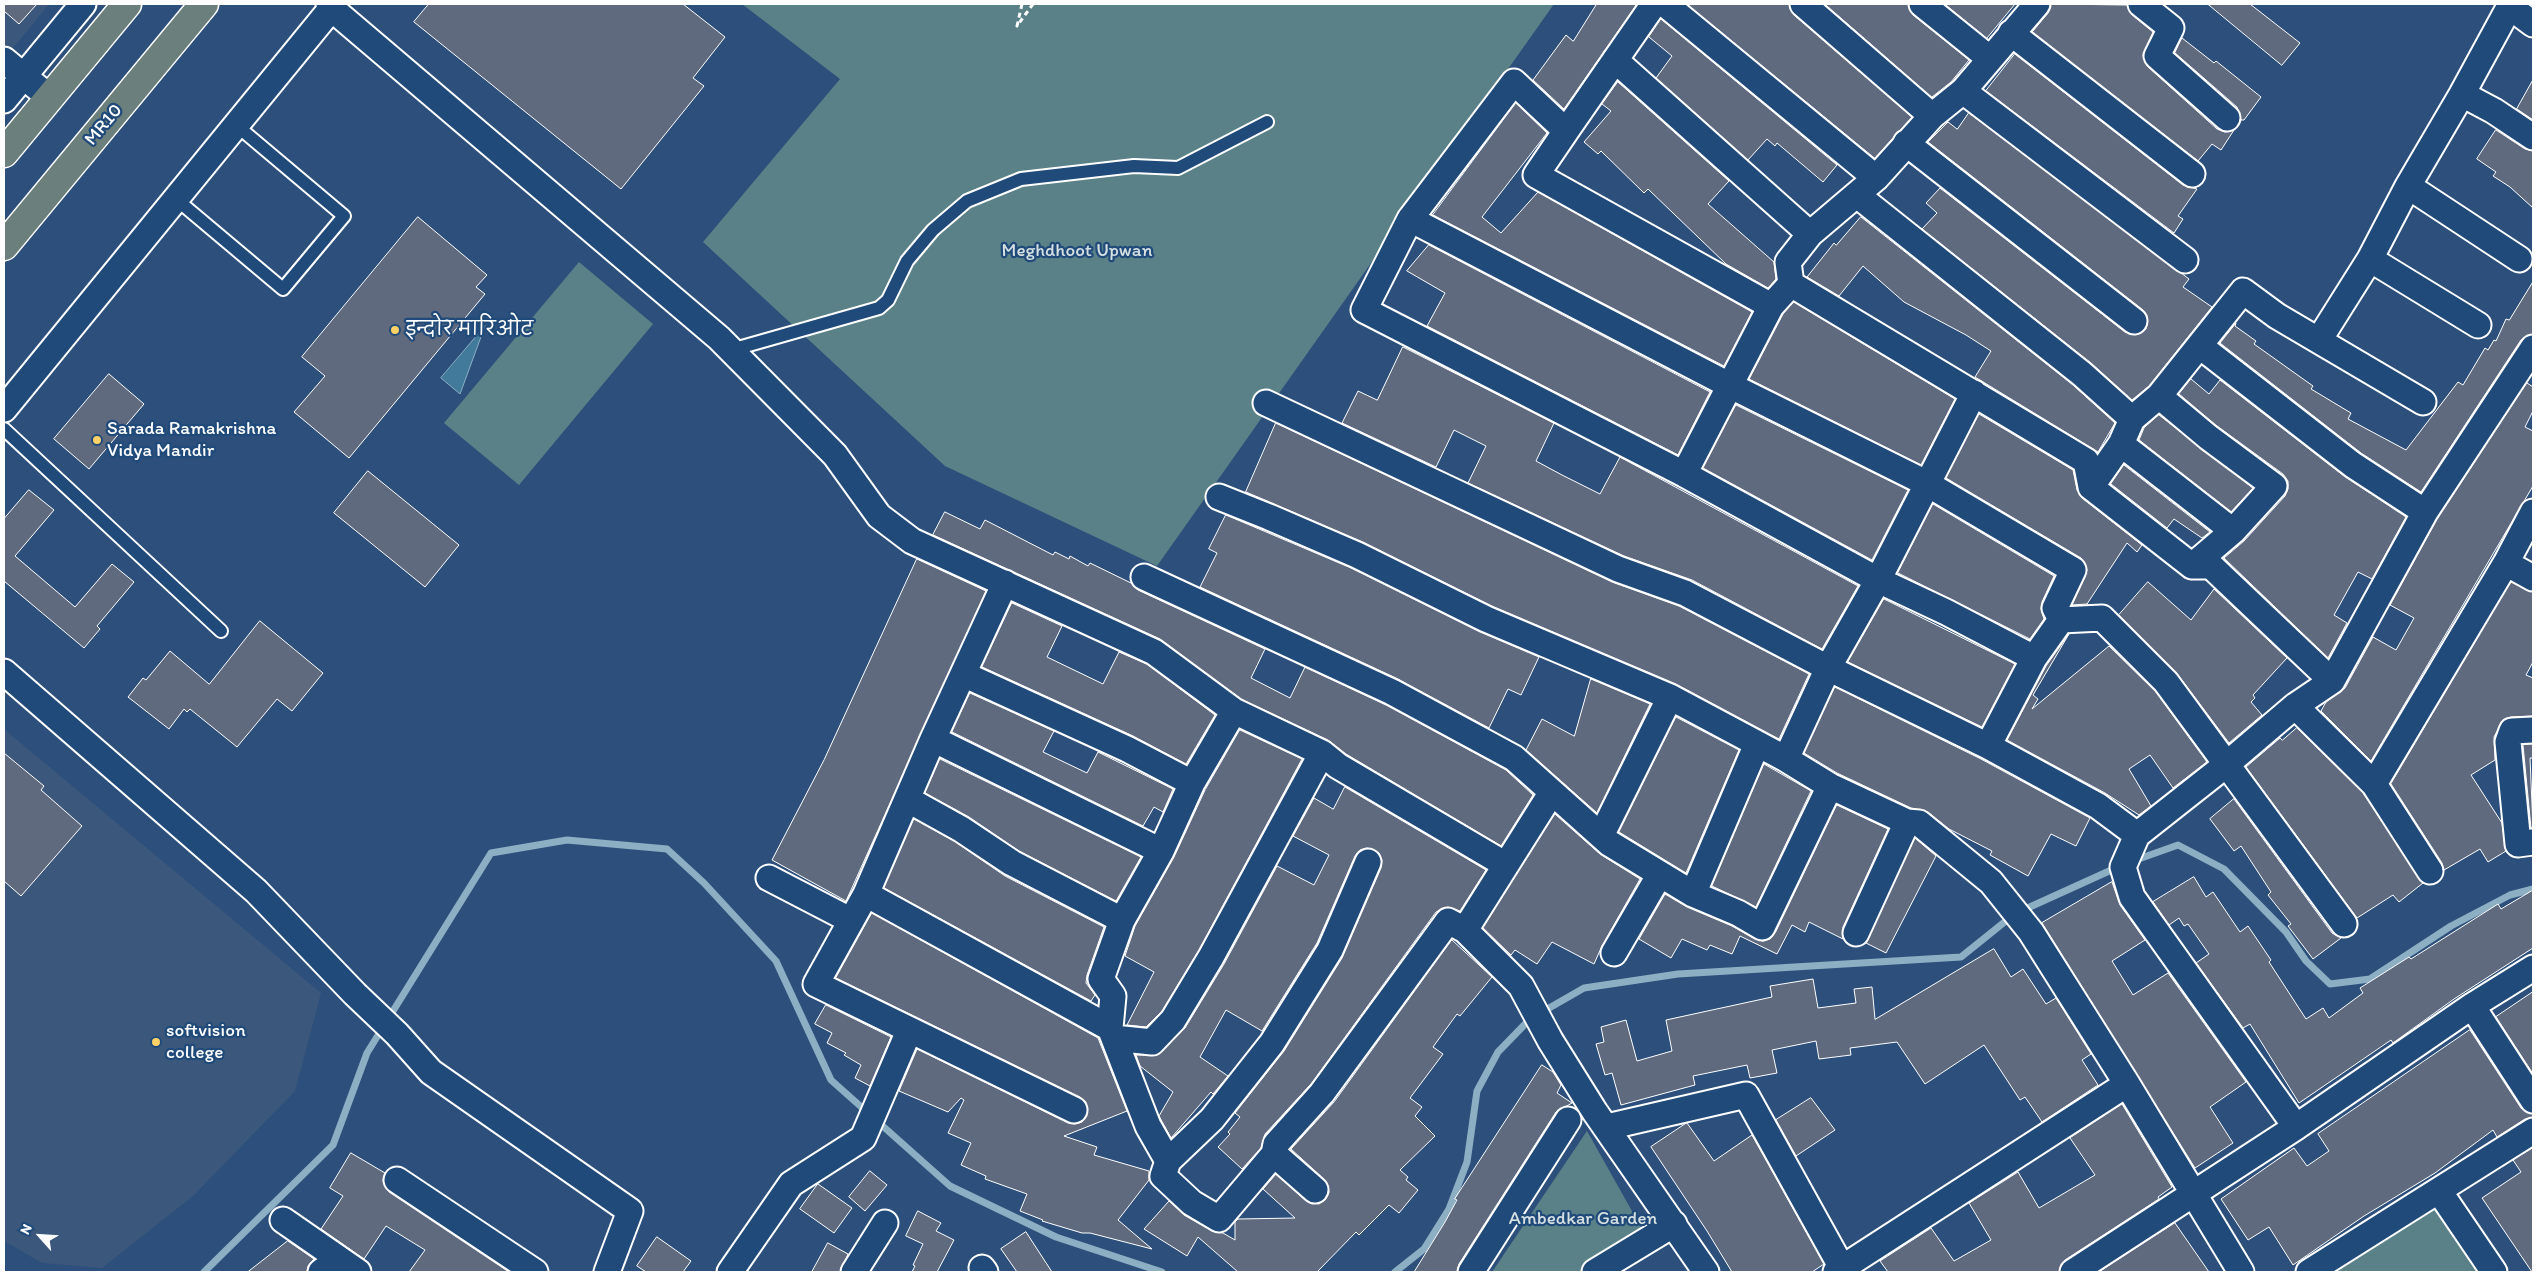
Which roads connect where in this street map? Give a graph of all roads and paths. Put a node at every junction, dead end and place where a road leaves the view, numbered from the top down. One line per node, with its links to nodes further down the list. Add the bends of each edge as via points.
1 (83, 4): 19 (street)
2 (127, 4): 22 (main road)
3 (204, 4): 39 (main road, MR10)
4 (1022, 4): 5 (path, via 1017,26)
5 (1033, 4)
6 (1654, 4): 18 (street)
7 (1665, 4): 33 (street)
8 (1804, 4): 24 (street)
9 (1922, 4): 16 (street)
10 (2036, 4): 15 (street)
11 (2141, 4): 25 (street, via 2171,28 2157,56)
12 (326, 5): 27 (street); 48 (street)
13 (2510, 5): 14 (street); 21 (street)
14 (2533, 24)
15 (2010, 34): 16 (street); 32 (street)
16 (1989, 58): 20 (street)
17 (4, 60): 19 (street)
18 (1615, 60): 28 (street); 38 (street)
19 (24, 76): 22 (street); 23 (street)
20 (1964, 91): 24 (street); 42 (street)
21 (2462, 94): 29 (street); 34 (street)
22 (50, 98): 31 (main road)
23 (4, 100)
24 (1932, 116): 30 (street)
25 (2227, 118)
26 (1266, 122): 48 (lane, via 1178,168 1134,166 1021,179 967,201 933,230 907,261 888,300 879,308)
27 (236, 125): 36 (street); 36 (lane, via 344,216 282,289)
28 (1566, 131): 37 (street, via 1514,82); 44 (street, via 1536,175)
29 (2533, 137)
30 (1906, 143): 33 (street); 45 (street)
31 (4, 154)
32 (2192, 174)
33 (1876, 178): 35 (street)
34 (2408, 186): 40 (street); 41 (street)
35 (1857, 195): 38 (street); 57 (street, via 2082,374)
36 (176, 199): 56 (street)
37 (1410, 219): 51 (street); 60 (street, via 1364,310)
38 (1810, 234): 43 (street, via 1788,262)
39 (4, 246)
40 (2370, 258): 46 (street); 47 (street)
41 (2519, 259)
42 (2185, 260)
43 (1791, 284): 44 (street); 52 (street)
44 (1771, 306): 51 (street)
45 (2134, 321)
46 (2478, 326)
47 (2319, 340): 49 (street, via 2277,316 2243,291); 54 (street)
48 (725, 344): 72 (street, via 835,455 879,516 912,541)
49 (2200, 346): 53 (street); 64 (street, via 2353,465)
50 (2533, 348): 64 (street)
51 (1729, 385): 60 (street); 61 (street)
52 (1974, 393): 61 (street); 62 (street, via 2086,461)
53 (2159, 396): 57 (street); 66 (street, via 2274,486)
54 (2423, 402)
55 (1266, 403): 76 (street, via 1618,569 1685,593)
56 (4, 409)
57 (2132, 419): 59 (street)
58 (4, 429): 74 (lane)
59 (2121, 444): 62 (street); 66 (street)
60 (1684, 474): 71 (street)
61 (1926, 483): 71 (street); 73 (street, via 2073,570 2055,608)
62 (2091, 487): 68 (street)
63 (1218, 497): 80 (street, via 1357,555 1486,619)
64 (2425, 512): 79 (street)
65 (2533, 512): 67 (street)
66 (2233, 531): 68 (street)
67 (2506, 563): 70 (street); 91 (street)
68 (2192, 566): 79 (street, via 2210,566)
69 (1144, 577): 93 (street, via 1392,692 1514,758)
70 (2533, 578)
71 (1878, 580): 75 (street); 76 (street)
72 (1005, 583): 78 (street); 82 (street, via 1154,652)
73 (2061, 620): 75 (street); 89 (street, via 2102,618 2166,682)
74 (221, 631)
75 (2034, 658): 86 (street)
76 (1828, 668): 86 (street); 88 (street)
77 (4, 672): 136 (street, via 256,891 431,1072 630,1211)
78 (963, 674): 84 (street); 90 (street, via 1127,749)
79 (2332, 681): 81 (street)
80 (1670, 697): 85 (street); 96 (street)
81 (2295, 706): 89 (street); 91 (street)
82 (1234, 711): 87 (street); 90 (street)
83 (2533, 730): 98 (street, via 2512,731 2508,742 2518,844)
84 (933, 739): 94 (street); 99 (street)
85 (1757, 744): 88 (street); 106 (street)
86 (1988, 746): 97 (street, via 2098,806)
87 (1322, 753): 101 (street, via 1338,766); 116 (street, via 1216,949 1173,1020 1152,1042)
88 (1786, 759): 92 (street)
89 (2227, 764): 97 (street); 109 (street)
90 (1192, 783): 99 (street)
91 (2374, 784): 102 (street)
92 (1830, 786): 95 (street); 106 (street, via 1762,927)
93 (1552, 792): 96 (street); 101 (street)
94 (907, 799): 105 (street); 108 (street, via 1012,863)
95 (1907, 822): 111 (street); 117 (street, via 1919,823 1991,882 2031,932)
96 (1602, 834): 103 (street, via 1609,843)
97 (2137, 835): 121 (street, via 2123,867 2132,897)
98 (2533, 842)
99 (1161, 850): 108 (street)
100 (1368, 862): 125 (street, via 1330,950 1272,1043 1212,1119)
101 (1506, 865): 110 (street)
102 (2430, 871)
103 (1660, 874): 106 (street); 112 (street)
104 (769, 878): 107 (street)
105 (866, 894): 107 (street); 116 (street)
106 (1693, 894)
107 (850, 920): 115 (street, via 816,984)
108 (1122, 920): 116 (street, via 1101,979 1113,996)
109 (2344, 924)
110 (1465, 930): 122 (street, via 1522,986 1550,1040); 124 (street, via 1448,921 1322,1093 1276,1144)
111 (1856, 933)
112 (1614, 953)
113 (2533, 968): 114 (street)
114 (2472, 1006): 118 (street); 121 (street)
115 (908, 1031): 119 (street); 137 (street, via 863,1138 791,1184)
116 (1112, 1033): 125 (street, via 1148,1126)
117 (2127, 1084): 129 (street); 134 (street)
118 (2533, 1100)
119 (1074, 1110)
120 (1568, 1120): 139 (street)
121 (2296, 1127): 129 (street)
122 (1607, 1128): 132 (street); 134 (street, via 1746,1095)
123 (2533, 1130): 128 (street)
124 (1274, 1154): 125 (street, via 1219,1219 1192,1203 1163,1176); 127 (street)
125 (1168, 1160)
126 (397, 1180): 135 (street)
127 (1315, 1190)
128 (2439, 1191): 144 (street); 145 (street)
129 (2194, 1194): 142 (street); 143 (street)
130 (283, 1220): 133 (street)
131 (885, 1223): 138 (street)
132 (1674, 1224): 140 (street); 141 (street)
133 (340, 1268)
134 (1846, 1269)
135 (535, 1272)
136 (607, 1272)
137 (730, 1272)
138 (854, 1272)
139 (1471, 1272)
140 (1595, 1272)
141 (1706, 1272)
142 (2073, 1272)
143 (2240, 1272)
144 (2309, 1272)
145 (2494, 1272)

